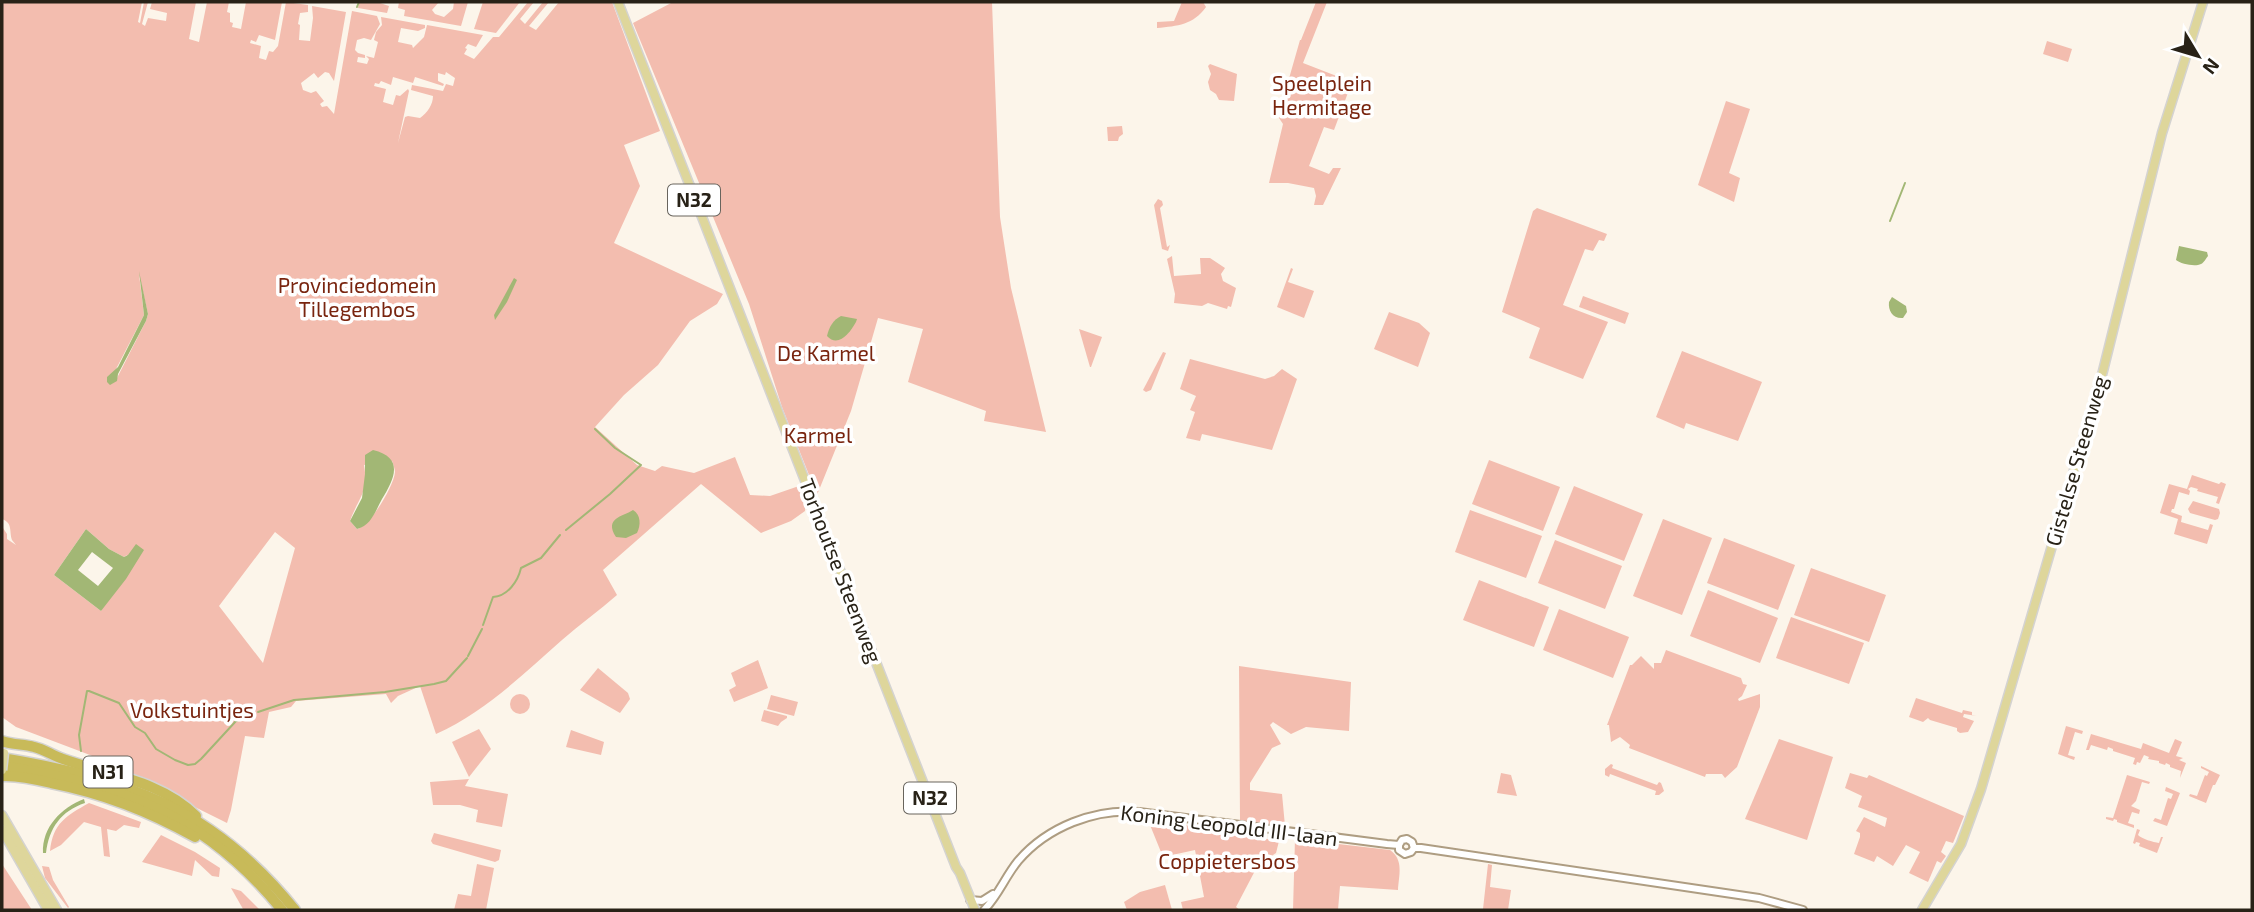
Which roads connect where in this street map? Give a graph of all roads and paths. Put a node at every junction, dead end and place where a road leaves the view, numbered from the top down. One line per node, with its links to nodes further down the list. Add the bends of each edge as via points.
1 (618, 2): 11 (main road, Torhoutse Steenweg / N32)
2 (2203, 2): 22 (main road, Gistelse Steenweg, via 2162,133 2103,371 1981,789 1961,844)
3 (2, 742): 4 (main road); 8 (highway, N31, via 33,747 156,790 187,807)
4 (3, 756): 5 (main road, bridge); 8 (highway, N31, via 112,782)
5 (2, 768): 10 (highway, N31, via 40,772 131,796 181,820)
6 (2, 776): 10 (highway, N31, via 107,797)
7 (2, 815): 15 (main road)
8 (203, 825): 17 (highway, N31, via 257,868)
9 (2, 830): 14 (main road)
10 (215, 844): 16 (highway, N31)
11 (956, 867): 13 (main road, Torhoutse Steenweg / N32); 18 (main road, Torhoutse Steenweg / N32)
12 (999, 888): 13 (street, via 982,901); 19 (street, Koning Leopold III-laan); 20 (street, Koning Leopold III-laan); 21 (street, Koning Leopold III-laan, via 1025,853 1049,835 1079,820 1115,811 1139,811 1398,845 1405,854 1414,848 1748,896)
13 (970, 900): 18 (main road, Torhoutse Steenweg / N32)
14 (48, 910)
15 (57, 910)
16 (282, 910)
17 (295, 910)
18 (972, 910)
19 (984, 910)
20 (991, 910)
21 (1803, 910)
22 (1923, 910)

